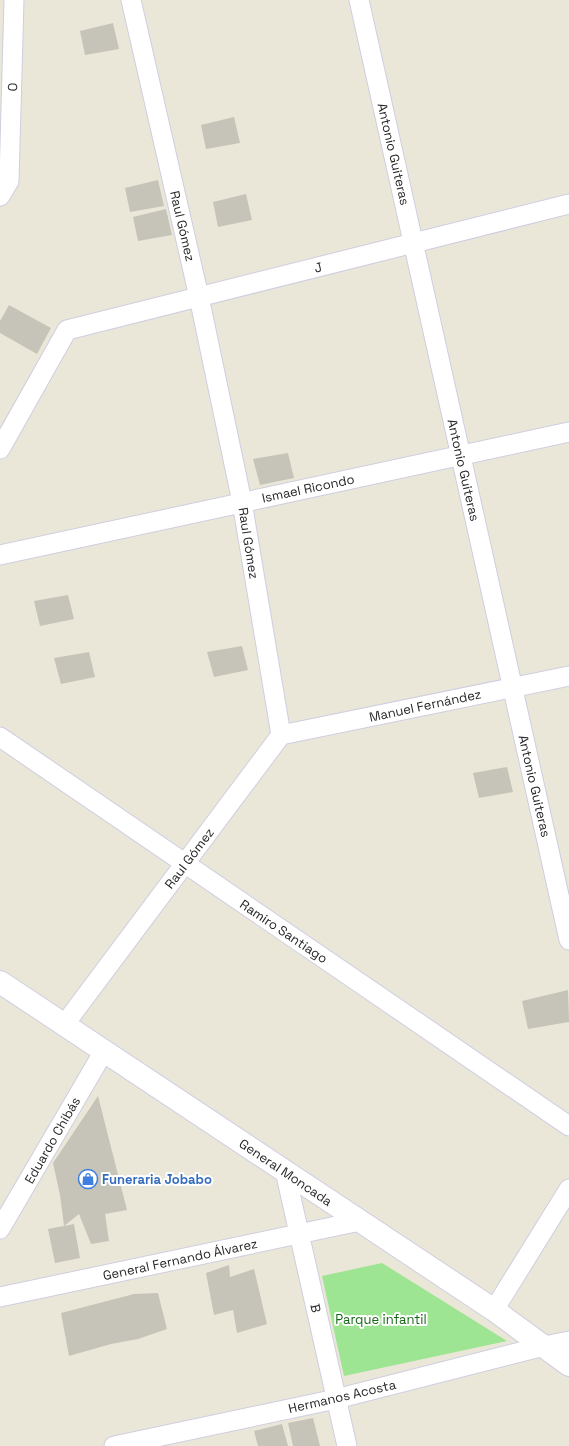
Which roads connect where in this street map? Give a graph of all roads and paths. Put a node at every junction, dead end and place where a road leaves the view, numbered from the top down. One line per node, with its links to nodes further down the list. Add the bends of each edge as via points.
1 (14, 0): 4 (street, O, via 9,181)
2 (131, 0): 7 (street, Raul Gómez)
3 (359, 0): 6 (street, Antonio Guiteras)
4 (0, 196)
5 (569, 204): 6 (street, J)
6 (414, 243): 7 (street, J); 10 (street, Antonio Guiteras)
7 (199, 297): 9 (street, J, via 67,330); 11 (street, Raul Gómez)
8 (569, 432): 10 (street, Ismael Ricondo)
9 (0, 449)
10 (461, 455): 11 (street, Ismael Ricondo); 14 (street, Antonio Guiteras)
11 (242, 502): 12 (street, Ismael Ricondo); 15 (street, Raul Gómez)
12 (0, 554)
13 (569, 676): 14 (street, Manuel Fernández)
14 (512, 687): 15 (street, Manuel Fernández); 18 (street, Antonio Guiteras)
15 (281, 735): 17 (street, Raul Gómez)
16 (0, 737): 17 (street, Ramiro Santiago)
17 (185, 863): 20 (street, Raul Gómez); 22 (street, Ramiro Santiago)
18 (569, 940)
19 (0, 982): 20 (street, General Moncada)
20 (64, 1025): 21 (street, General Moncada)
21 (104, 1051): 23 (street, General Moncada); 26 (street, Eduardo Chibás)
22 (569, 1126)
23 (285, 1171): 25 (street, General Moncada); 27 (street, B)
24 (569, 1189): 29 (street)
25 (360, 1221): 27 (street, General Fernando Álvarez); 29 (street, General Moncada)
26 (0, 1229)
27 (299, 1234): 28 (street, General Fernando Álvarez); 33 (street, B)
28 (0, 1297)
29 (494, 1310): 31 (street, General Moncada)
30 (569, 1341): 31 (street, Hermanos Acosta)
31 (544, 1346): 32 (street, General Moncada); 33 (street, Hermanos Acosta)
32 (569, 1365)
33 (336, 1399): 34 (street, Hermanos Acosta); 35 (street, B)
34 (114, 1446)
35 (347, 1446)

